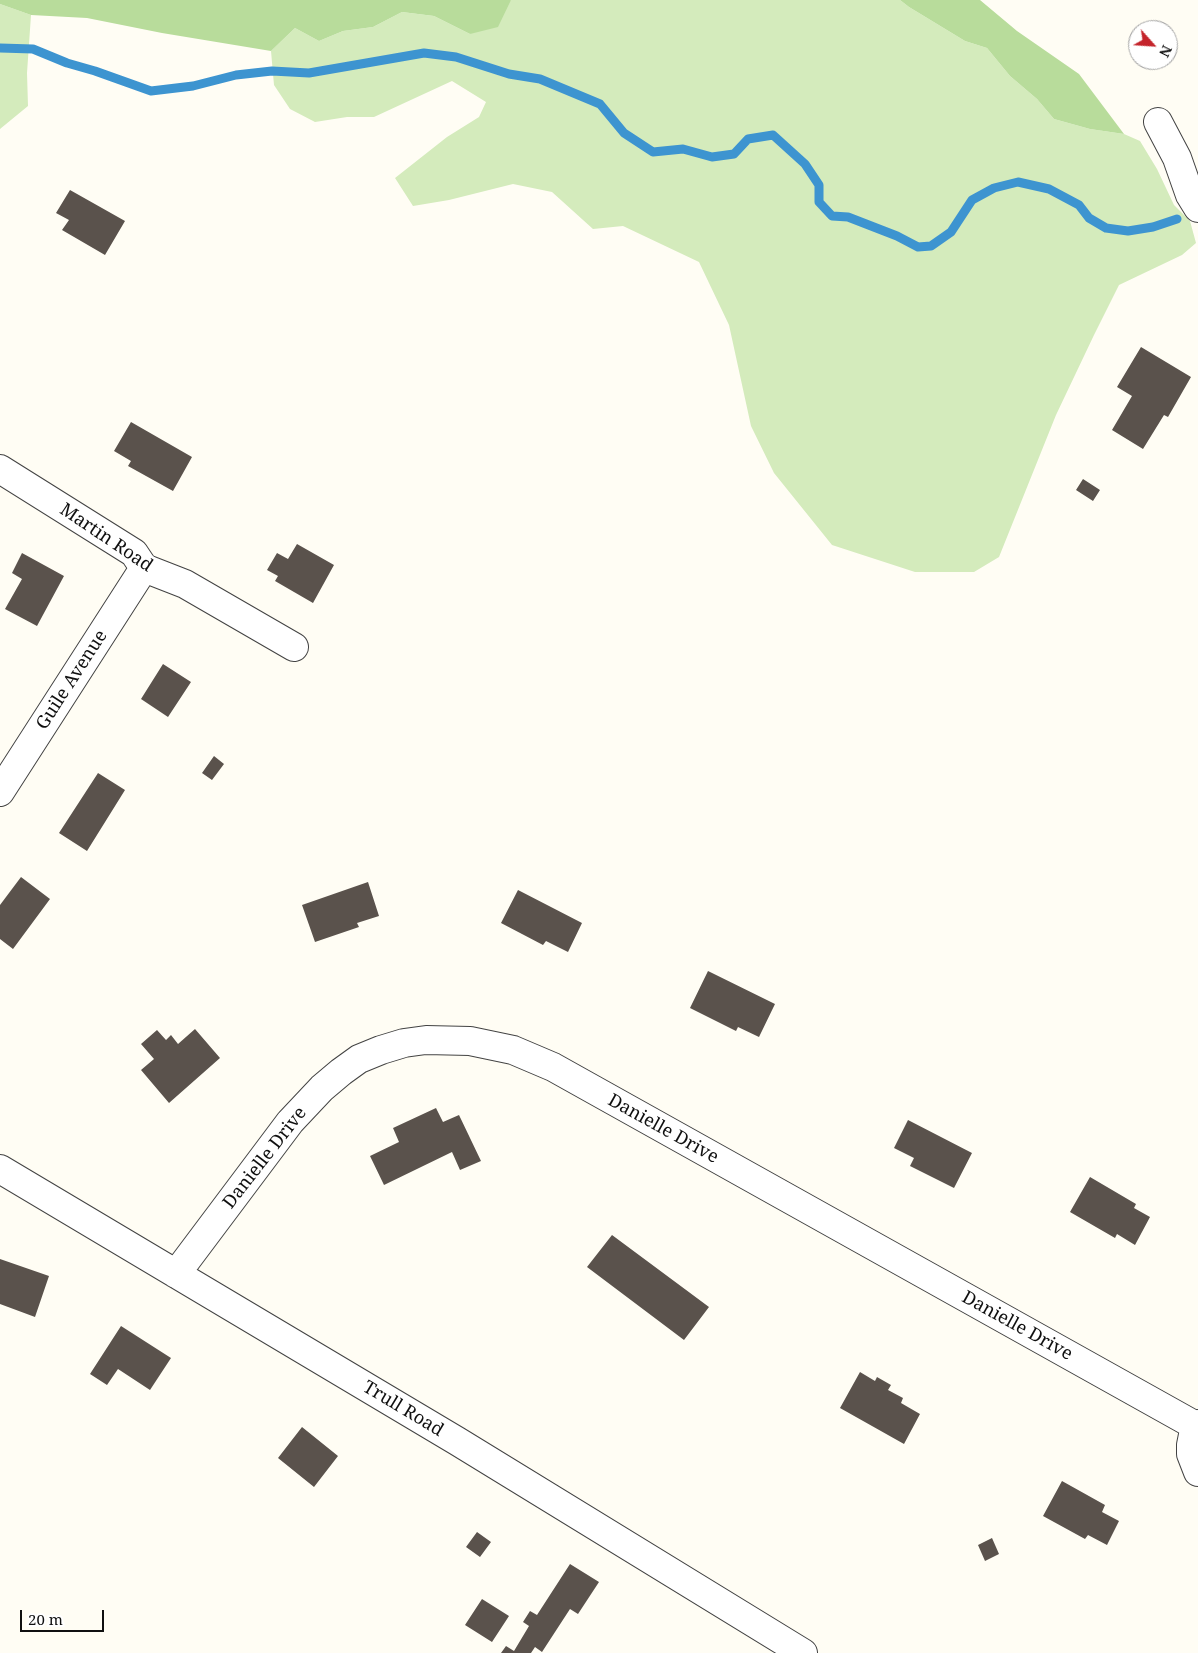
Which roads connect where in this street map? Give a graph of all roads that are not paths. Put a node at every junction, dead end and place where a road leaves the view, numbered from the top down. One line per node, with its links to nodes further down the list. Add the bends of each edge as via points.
1 (1158, 122): 2 (street)
2 (1198, 208)
3 (0, 469): 4 (street, Martin Road, via 134,553)
4 (144, 568): 5 (street, Martin Road, via 185,584); 6 (street, Guile Avenue)
5 (294, 647)
6 (0, 792)
7 (0, 1169): 8 (street, Trull Road)
8 (176, 1274): 9 (street, Danielle Drive, via 285,1128 340,1072 366,1056 404,1043 470,1041 513,1050 553,1067); 11 (street, Trull Road, via 466,1446)
9 (1197, 1425): 10 (street, Danielle Drive, via 1191,1454)
10 (1198, 1472)
11 (803, 1653)

